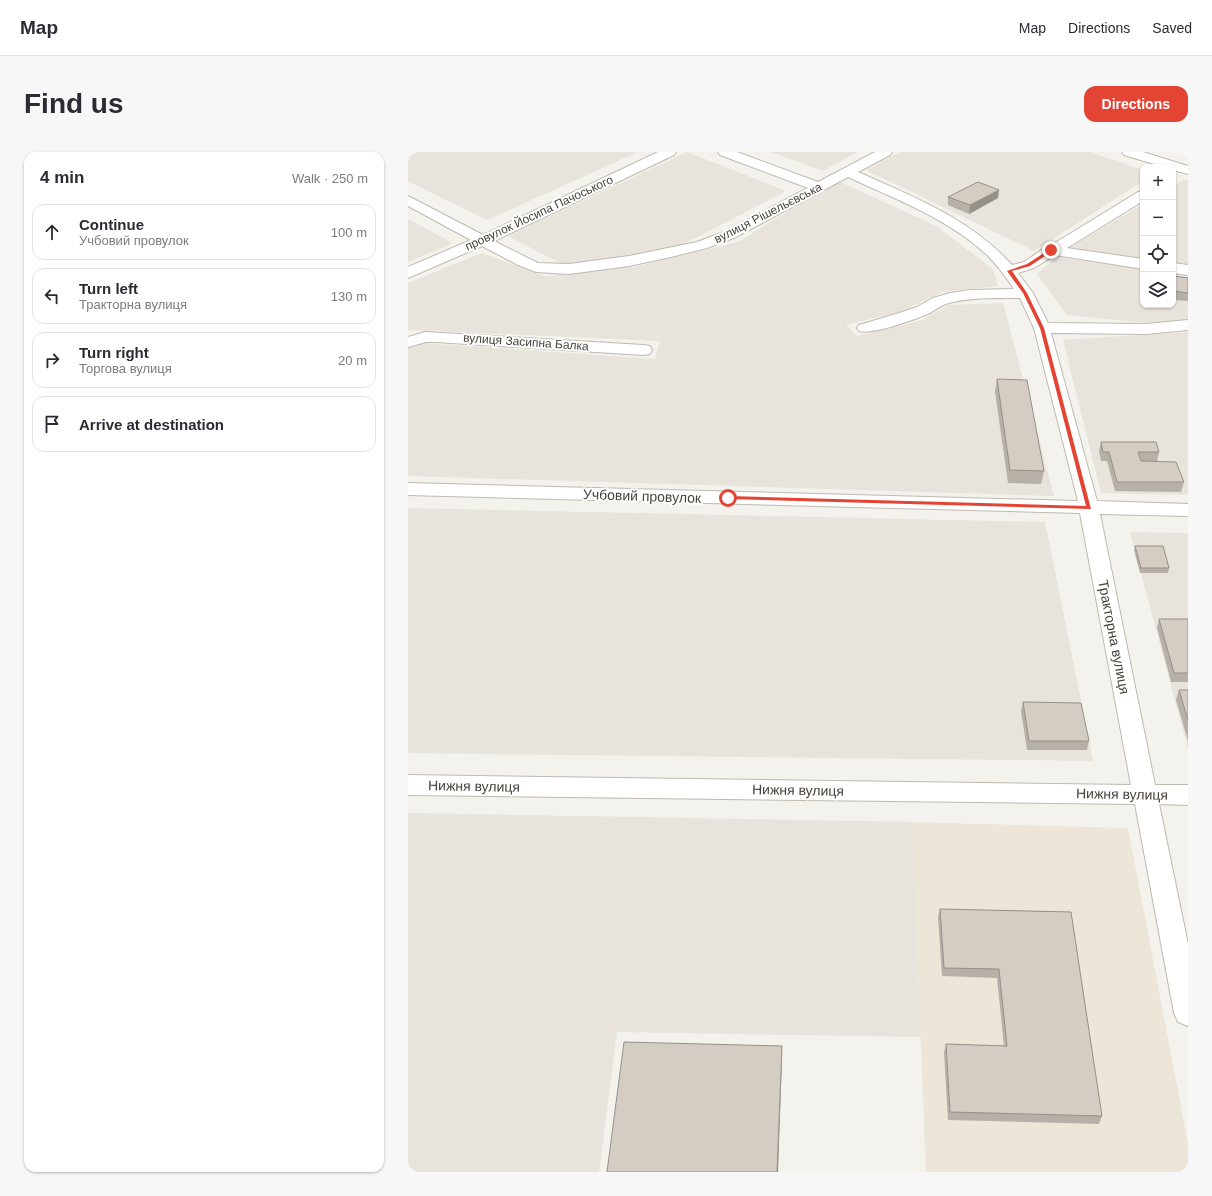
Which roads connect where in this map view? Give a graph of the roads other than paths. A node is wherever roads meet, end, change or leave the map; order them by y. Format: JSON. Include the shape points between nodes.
{"nodes":[{"id":1,"x":669,"y":152,"type":"edge"},
{"id":2,"x":725,"y":152,"type":"edge"},
{"id":3,"x":885,"y":152,"type":"edge"},
{"id":4,"x":1129,"y":152,"type":"edge"},
{"id":5,"x":1187,"y":169,"type":"edge"},
{"id":6,"x":848,"y":172,"type":"junction"},
{"id":7,"x":1176,"y":175,"type":"edge"},
{"id":8,"x":819,"y":187,"type":"junction"},
{"id":9,"x":1140,"y":197,"type":"edge"},
{"id":10,"x":408,"y":200,"type":"edge"},
{"id":11,"x":484,"y":240,"type":"junction"},
{"id":12,"x":1051,"y":250,"type":"junction"},
{"id":13,"x":1140,"y":264,"type":"edge"},
{"id":14,"x":1176,"y":268,"type":"edge"},
{"id":15,"x":1188,"y":270,"type":"edge"},
{"id":16,"x":1009,"y":271,"type":"junction"},
{"id":17,"x":408,"y":273,"type":"edge"},
{"id":18,"x":1025,"y":293,"type":"junction"},
{"id":19,"x":1188,"y":325,"type":"edge"},
{"id":20,"x":865,"y":328,"type":"dead end"},
{"id":21,"x":1042,"y":328,"type":"junction"},
{"id":22,"x":408,"y":342,"type":"edge"},
{"id":23,"x":644,"y":350,"type":"dead end"},
{"id":24,"x":408,"y":489,"type":"edge"},
{"id":25,"x":1089,"y":508,"type":"junction"},
{"id":26,"x":1188,"y":510,"type":"edge"},
{"id":27,"x":408,"y":785,"type":"edge"},
{"id":28,"x":1145,"y":795,"type":"junction"},
{"id":29,"x":1188,"y":795,"type":"edge"},
{"id":30,"x":1188,"y":1013,"type":"edge"}],
"edges":[{"from":1,"to":11,"type":"street","name":"провулок Йосипа Пачоського"},
{"from":2,"to":8,"type":"street"},
{"from":3,"to":6,"type":"street","name":"вулиця Рішельєвська"},
{"from":4,"to":5,"type":"street"},
{"from":5,"to":7,"type":"street"},
{"from":6,"to":8,"type":"street","name":"вулиця Рішельєвська"},
{"from":6,"to":16,"type":"street","name":"Тракторна вулиця","via":[[921,205],[967,232],[992,252]]},
{"from":8,"to":11,"type":"street","name":"вулиця Рішельєвська","via":[[730,234],[702,245],[629,261],[569,269],[536,267],[512,257]]},
{"from":9,"to":12,"type":"street"},
{"from":10,"to":11,"type":"street","name":"вулиця Рішельєвська"},
{"from":11,"to":17,"type":"street","name":"провулок Йосипа Пачоського"},
{"from":12,"to":13,"type":"street"},
{"from":12,"to":16,"type":"street","via":[[1029,265]]},
{"from":14,"to":15,"type":"street"},
{"from":16,"to":18,"type":"street","name":"Тракторна вулиця"},
{"from":18,"to":20,"type":"street","via":[[982,294],[938,301],[905,317]]},
{"from":18,"to":21,"type":"street","name":"Тракторна вулиця"},
{"from":19,"to":21,"type":"street","via":[[1146,329]]},
{"from":21,"to":25,"type":"street","name":"Тракторна вулиця"},
{"from":22,"to":23,"type":"street","name":"вулиця Засипна Балка","via":[[436,336]]},
{"from":24,"to":25,"type":"street","name":"Учбовий провулок"},
{"from":25,"to":26,"type":"street","name":"Учбовий провулок"},
{"from":25,"to":28,"type":"street","name":"Тракторна вулиця"},
{"from":27,"to":28,"type":"street","name":"Нижня вулиця"},
{"from":28,"to":29,"type":"street","name":"Нижня вулиця"},
{"from":28,"to":30,"type":"street","name":"Тракторна вулиця"}]}
